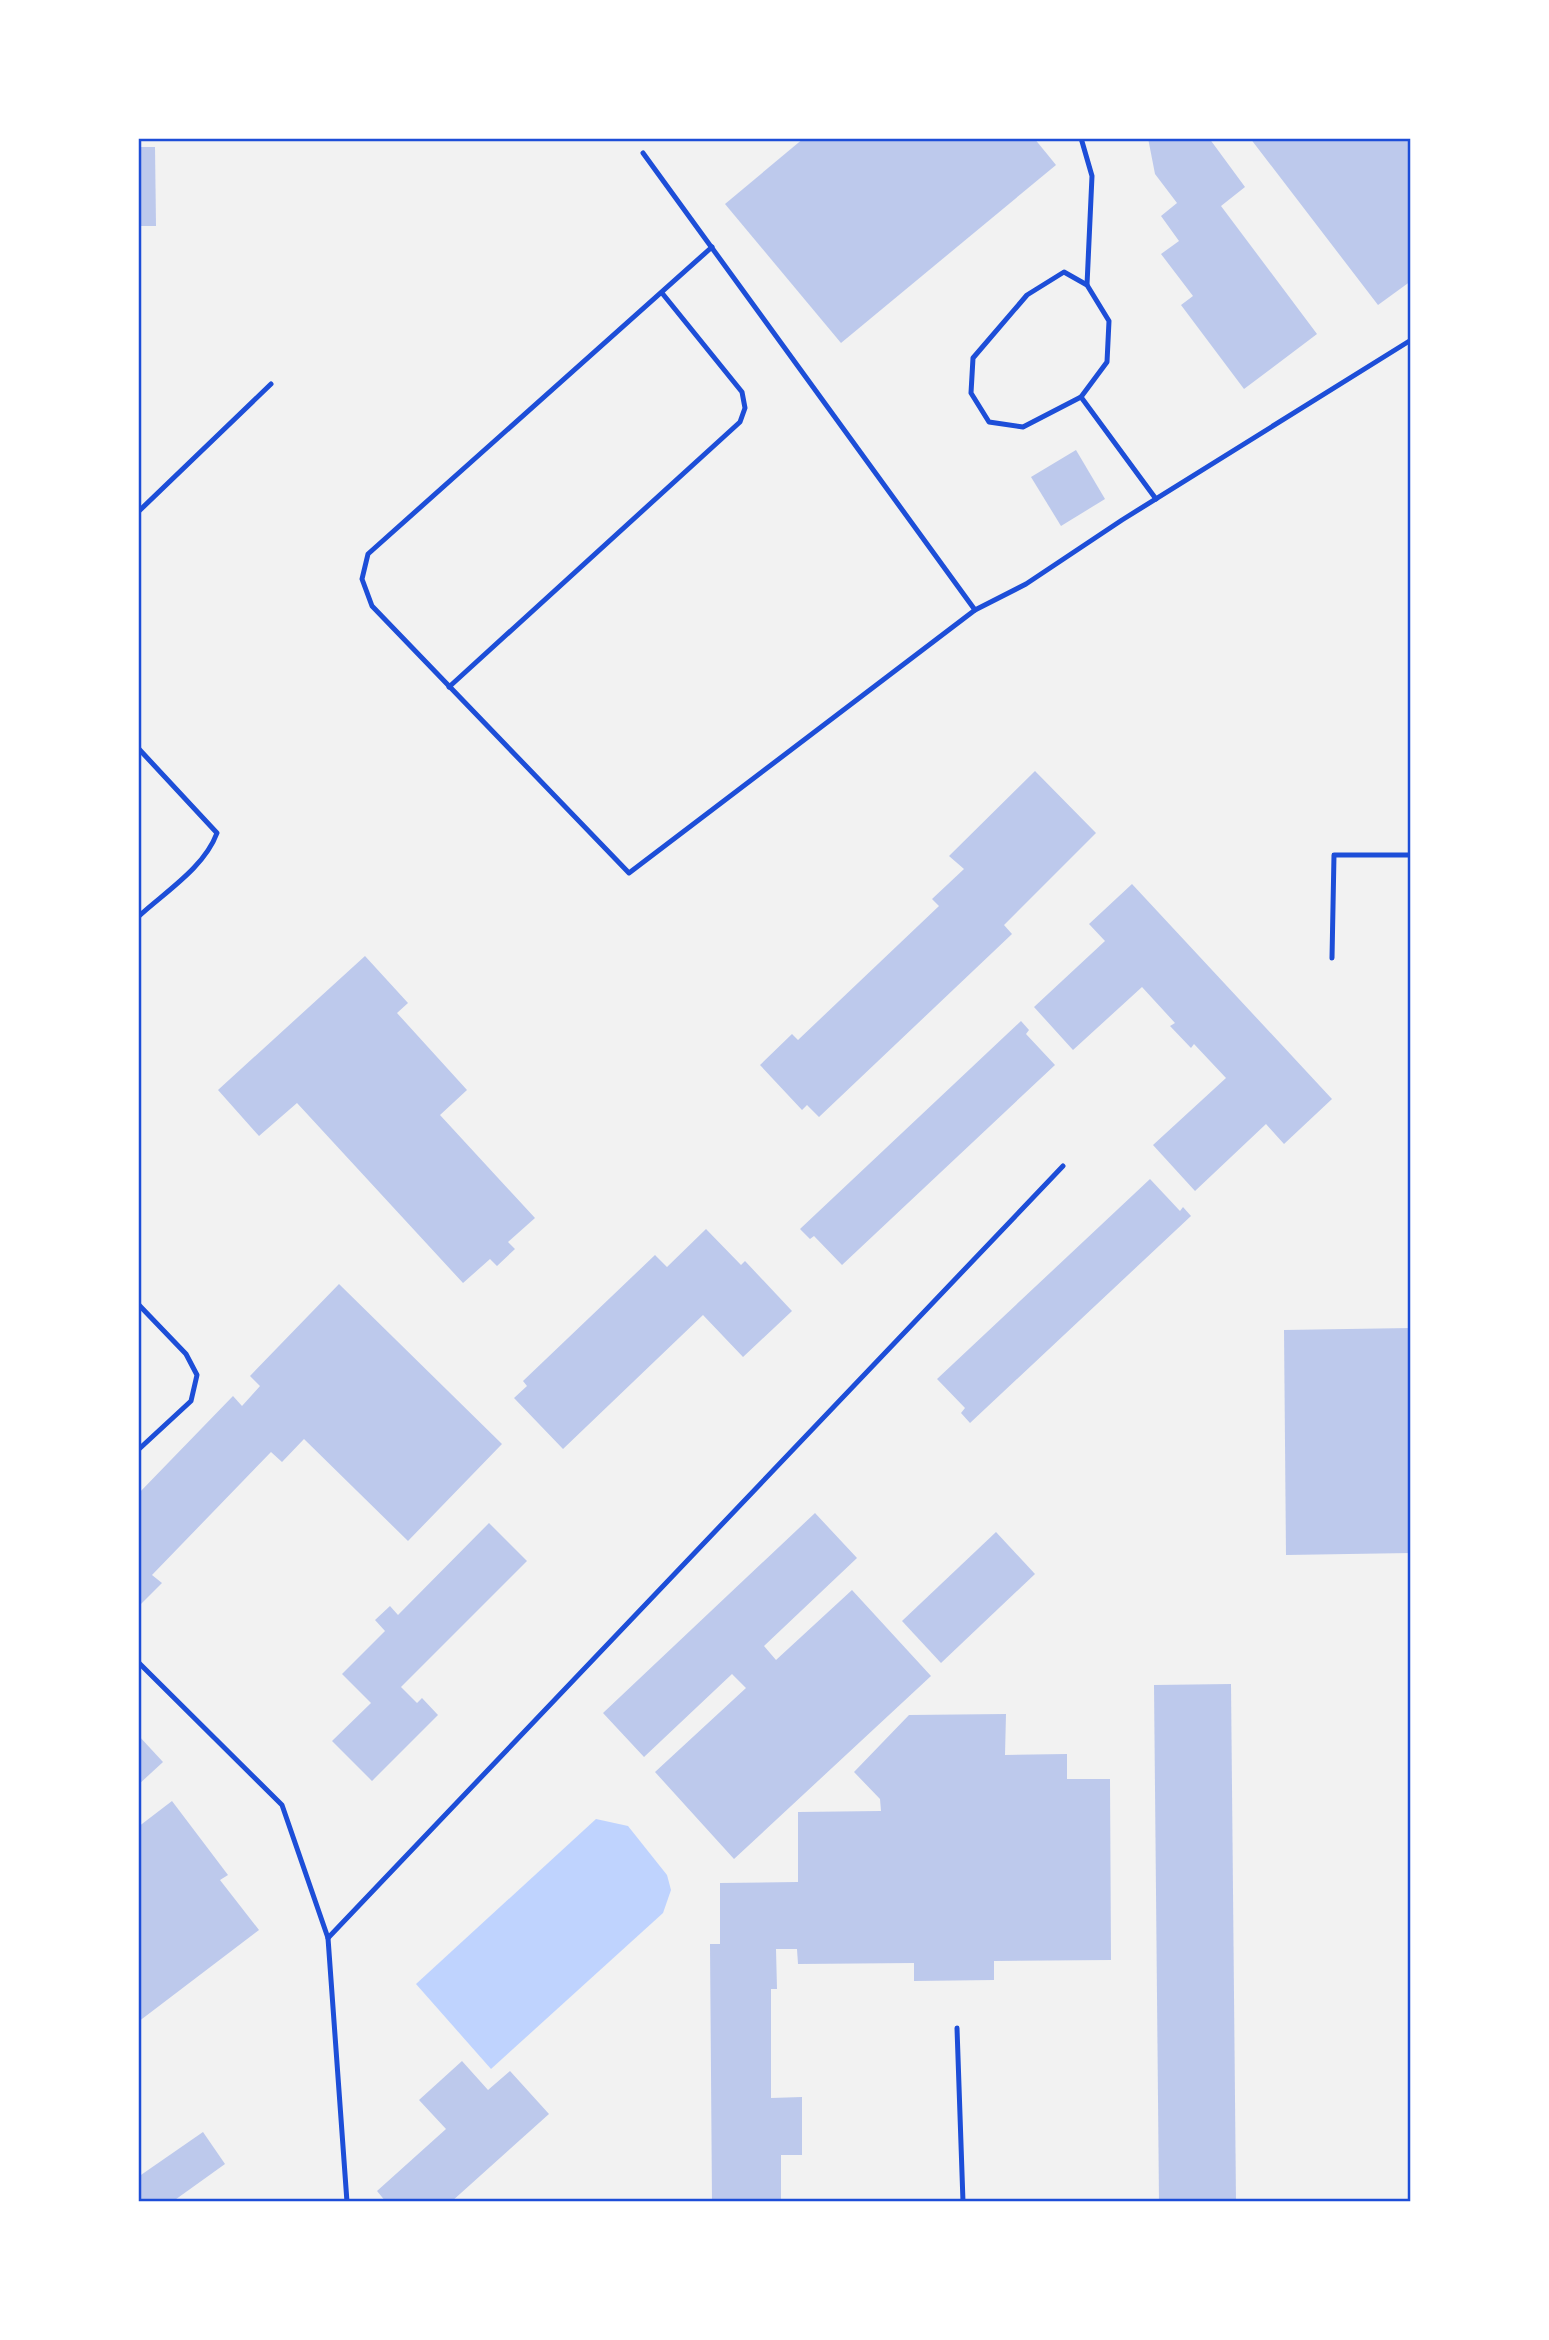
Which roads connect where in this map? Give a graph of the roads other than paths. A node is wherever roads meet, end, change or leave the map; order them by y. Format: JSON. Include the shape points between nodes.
{"nodes":[{"id":1,"x":1081,"y":138,"type":"edge"},
{"id":2,"x":643,"y":153,"type":"dead end"},
{"id":3,"x":712,"y":247,"type":"junction"},
{"id":4,"x":1087,"y":285,"type":"junction"},
{"id":5,"x":662,"y":293,"type":"junction"},
{"id":6,"x":1411,"y":340,"type":"edge"},
{"id":7,"x":271,"y":384,"type":"dead end"},
{"id":8,"x":1081,"y":397,"type":"junction"},
{"id":9,"x":1156,"y":499,"type":"junction"},
{"id":10,"x":138,"y":512,"type":"edge"},
{"id":11,"x":975,"y":610,"type":"junction"},
{"id":12,"x":449,"y":687,"type":"junction"},
{"id":13,"x":138,"y":748,"type":"edge"},
{"id":14,"x":1411,"y":855,"type":"edge"},
{"id":15,"x":138,"y":917,"type":"edge"},
{"id":16,"x":1332,"y":958,"type":"dead end"},
{"id":17,"x":1063,"y":1166,"type":"dead end"},
{"id":18,"x":138,"y":1304,"type":"edge"},
{"id":19,"x":138,"y":1450,"type":"edge"},
{"id":20,"x":138,"y":1662,"type":"edge"},
{"id":21,"x":328,"y":1938,"type":"junction"},
{"id":22,"x":957,"y":2028,"type":"dead end"},
{"id":23,"x":347,"y":2202,"type":"edge"},
{"id":24,"x":963,"y":2202,"type":"edge"}],
"edges":[{"from":1,"to":4,"type":"lane","via":[[1092,176]]},
{"from":2,"to":3,"type":"lane"},
{"from":3,"to":5,"type":"lane"},
{"from":3,"to":11,"type":"lane"},
{"from":4,"to":8,"type":"lane","via":[[1109,321],[1107,362]]},
{"from":4,"to":8,"type":"lane","via":[[1063,272],[1027,295],[973,358],[971,393],[989,422],[1023,427]]},
{"from":5,"to":12,"type":"lane","via":[[742,393],[745,408],[740,422]]},
{"from":5,"to":12,"type":"lane","via":[[368,554],[362,579],[372,606]]},
{"from":6,"to":9,"type":"lane"},
{"from":7,"to":10,"type":"lane"},
{"from":8,"to":9,"type":"lane"},
{"from":9,"to":11,"type":"lane","via":[[1026,583]]},
{"from":11,"to":12,"type":"lane","via":[[629,873]]},
{"from":13,"to":15,"type":"lane","via":[[217,832],[195,866]]},
{"from":14,"to":16,"type":"lane","via":[[1334,855]]},
{"from":17,"to":21,"type":"lane"},
{"from":18,"to":19,"type":"lane","via":[[186,1354],[197,1375],[191,1401]]},
{"from":20,"to":21,"type":"lane","via":[[282,1805]]},
{"from":21,"to":23,"type":"lane"},
{"from":22,"to":24,"type":"lane"}]}
